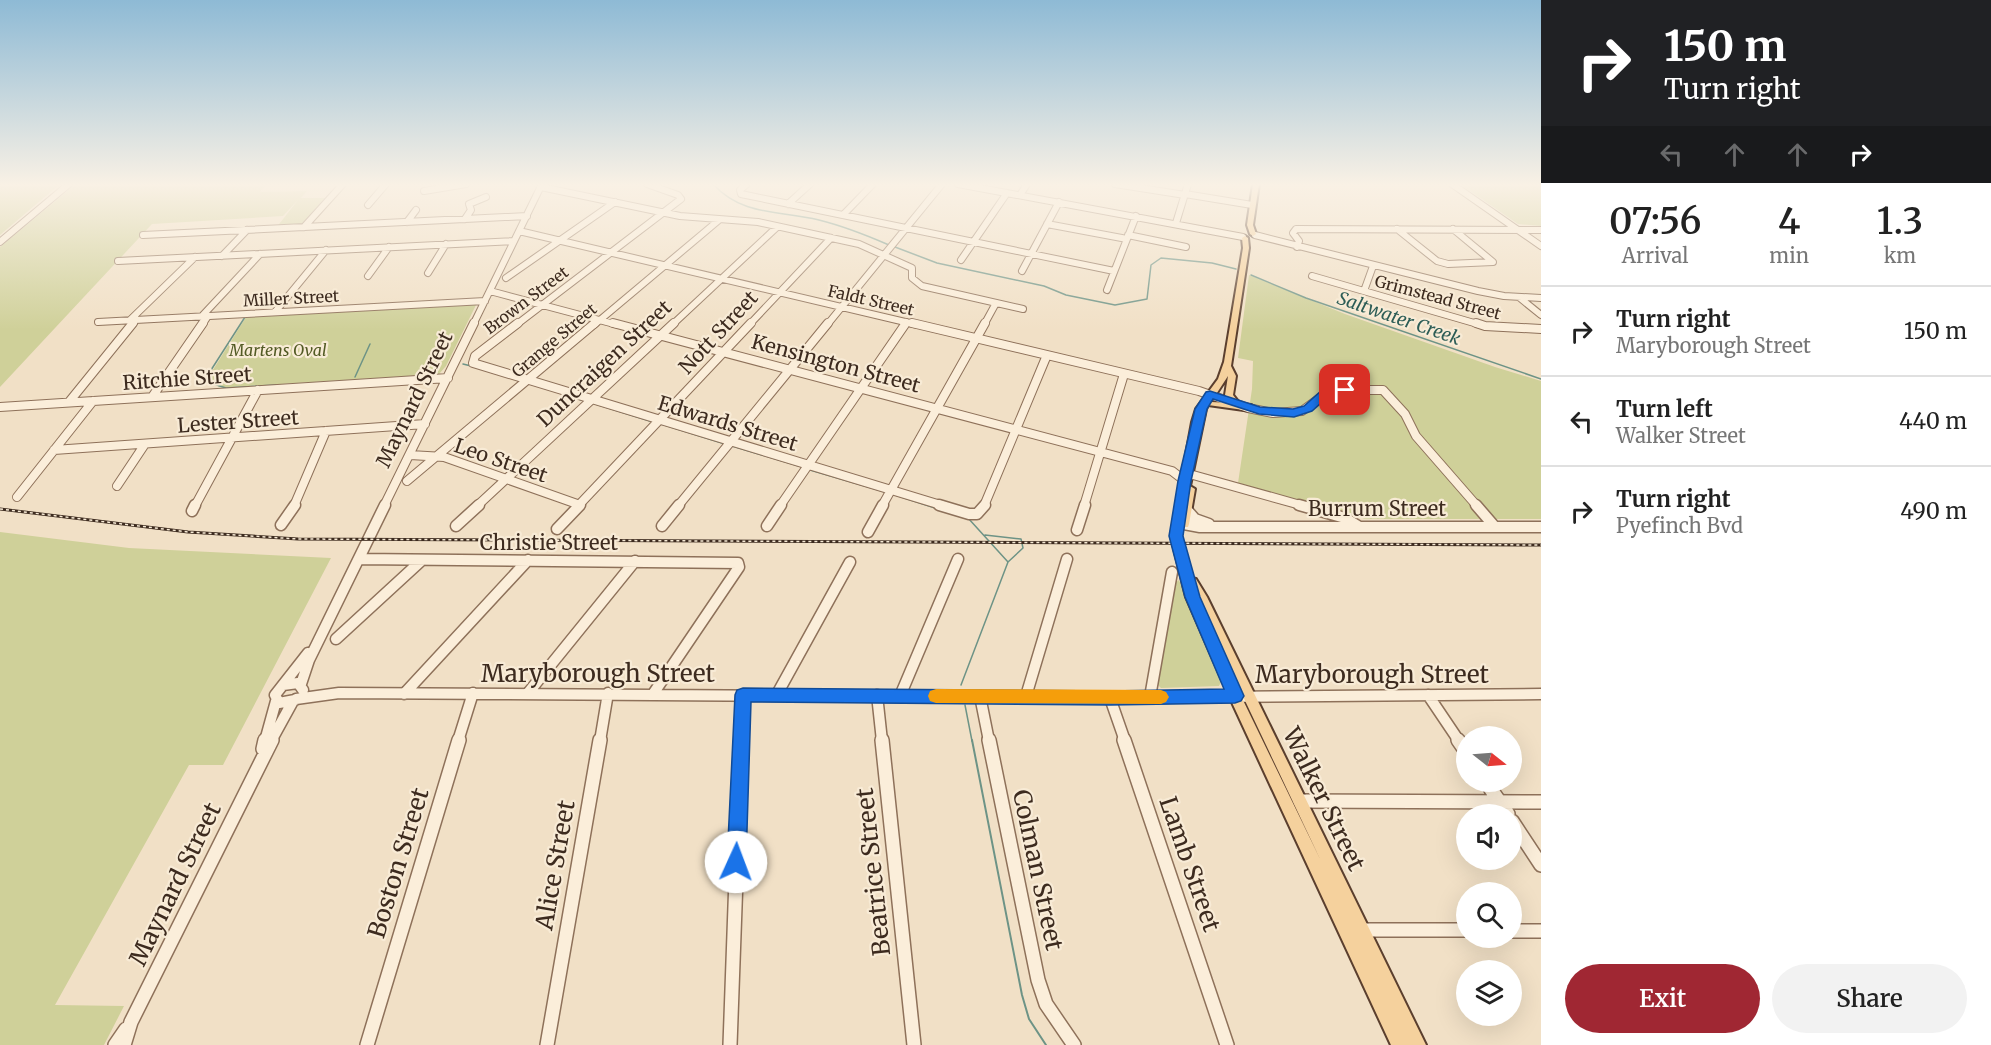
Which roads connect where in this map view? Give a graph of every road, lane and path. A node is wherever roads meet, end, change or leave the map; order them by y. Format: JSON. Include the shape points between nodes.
{"nodes":[{"id":1,"x":190,"y":233,"type":"edge"},
{"id":2,"x":245,"y":233,"type":"edge"},
{"id":3,"x":518,"y":233,"type":"edge"},
{"id":4,"x":527,"y":233,"type":"edge"},
{"id":5,"x":570,"y":233,"type":"edge"},
{"id":6,"x":638,"y":233,"type":"edge"},
{"id":7,"x":704,"y":233,"type":"edge"},
{"id":8,"x":771,"y":233,"type":"edge"},
{"id":9,"x":805,"y":233,"type":"edge"},
{"id":10,"x":903,"y":233,"type":"edge"},
{"id":11,"x":930,"y":233,"type":"edge"},
{"id":12,"x":980,"y":233,"type":"edge"},
{"id":13,"x":1042,"y":233,"type":"edge"},
{"id":14,"x":1102,"y":233,"type":"edge"},
{"id":15,"x":1130,"y":233,"type":"edge"},
{"id":16,"x":1229,"y":233,"type":"edge"},
{"id":17,"x":1246,"y":233,"type":"edge"},
{"id":18,"x":1253,"y":233,"type":"edge"},
{"id":19,"x":1293,"y":233,"type":"edge"},
{"id":20,"x":1401,"y":233,"type":"edge"},
{"id":21,"x":1456,"y":233,"type":"edge"},
{"id":22,"x":1521,"y":233,"type":"edge"},
{"id":23,"x":143,"y":235,"type":"dead end"},
{"id":24,"x":1244,"y":236,"type":"junction"},
{"id":25,"x":1128,"y":237,"type":"junction"},
{"id":26,"x":1254,"y":237,"type":"junction"},
{"id":27,"x":831,"y":238,"type":"junction"},
{"id":28,"x":560,"y":240,"type":"junction"},
{"id":29,"x":514,"y":241,"type":"junction"},
{"id":30,"x":974,"y":242,"type":"junction"},
{"id":31,"x":446,"y":244,"type":"junction"},
{"id":32,"x":1541,"y":246,"type":"edge"},
{"id":33,"x":389,"y":247,"type":"junction"},
{"id":34,"x":1186,"y":247,"type":"dead end"},
{"id":35,"x":1297,"y":247,"type":"junction"},
{"id":36,"x":1246,"y":248,"type":"junction"},
{"id":37,"x":326,"y":250,"type":"junction"},
{"id":38,"x":612,"y":252,"type":"junction"},
{"id":39,"x":260,"y":254,"type":"junction"},
{"id":40,"x":1031,"y":254,"type":"junction"},
{"id":41,"x":885,"y":255,"type":"junction"},
{"id":42,"x":222,"y":256,"type":"junction"},
{"id":43,"x":195,"y":257,"type":"junction"},
{"id":44,"x":961,"y":260,"type":"dead end"},
{"id":45,"x":118,"y":261,"type":"dead end"},
{"id":46,"x":665,"y":265,"type":"junction"},
{"id":47,"x":1373,"y":266,"type":"junction"},
{"id":48,"x":1022,"y":271,"type":"dead end"},
{"id":49,"x":1114,"y":271,"type":"junction"},
{"id":50,"x":428,"y":273,"type":"dead end"},
{"id":51,"x":368,"y":276,"type":"dead end"},
{"id":52,"x":1312,"y":276,"type":"dead end"},
{"id":53,"x":506,"y":278,"type":"dead end"},
{"id":54,"x":721,"y":279,"type":"junction"},
{"id":55,"x":1107,"y":290,"type":"dead end"},
{"id":56,"x":490,"y":291,"type":"junction"},
{"id":57,"x":1364,"y":291,"type":"junction"},
{"id":58,"x":779,"y":293,"type":"junction"},
{"id":59,"x":1520,"y":298,"type":"junction"},
{"id":60,"x":1541,"y":298,"type":"edge"},
{"id":61,"x":485,"y":301,"type":"junction"},
{"id":62,"x":996,"y":303,"type":"junction"},
{"id":63,"x":544,"y":304,"type":"junction"},
{"id":64,"x":843,"y":307,"type":"junction"},
{"id":65,"x":1023,"y":309,"type":"dead end"},
{"id":66,"x":275,"y":312,"type":"junction"},
{"id":67,"x":1541,"y":315,"type":"edge"},
{"id":68,"x":205,"y":316,"type":"junction"},
{"id":69,"x":601,"y":319,"type":"junction"},
{"id":70,"x":132,"y":320,"type":"junction"},
{"id":71,"x":98,"y":322,"type":"dead end"},
{"id":72,"x":906,"y":323,"type":"junction"},
{"id":73,"x":1541,"y":328,"type":"edge"},
{"id":74,"x":661,"y":336,"type":"junction"},
{"id":75,"x":975,"y":339,"type":"junction"},
{"id":76,"x":723,"y":352,"type":"junction"},
{"id":77,"x":1047,"y":356,"type":"junction"},
{"id":78,"x":472,"y":360,"type":"joint"},
{"id":79,"x":1228,"y":365,"type":"junction"},
{"id":80,"x":791,"y":370,"type":"junction"},
{"id":81,"x":1124,"y":374,"type":"junction"},
{"id":82,"x":448,"y":378,"type":"junction"},
{"id":83,"x":528,"y":380,"type":"junction"},
{"id":84,"x":861,"y":389,"type":"junction"},
{"id":85,"x":258,"y":390,"type":"junction"},
{"id":86,"x":152,"y":397,"type":"junction"},
{"id":87,"x":1213,"y":398,"type":"junction"},
{"id":88,"x":592,"y":399,"type":"junction"},
{"id":89,"x":93,"y":400,"type":"junction"},
{"id":90,"x":69,"y":402,"type":"junction"},
{"id":91,"x":1236,"y":403,"type":"junction"},
{"id":92,"x":0,"y":407,"type":"edge"},
{"id":93,"x":937,"y":408,"type":"junction"},
{"id":94,"x":1251,"y":408,"type":"junction"},
{"id":95,"x":660,"y":420,"type":"junction"},
{"id":96,"x":425,"y":424,"type":"junction"},
{"id":97,"x":1016,"y":429,"type":"junction"},
{"id":98,"x":326,"y":431,"type":"junction"},
{"id":99,"x":232,"y":438,"type":"junction"},
{"id":100,"x":732,"y":442,"type":"junction"},
{"id":101,"x":145,"y":444,"type":"junction"},
{"id":102,"x":54,"y":450,"type":"junction"},
{"id":103,"x":1100,"y":452,"type":"junction"},
{"id":104,"x":410,"y":455,"type":"junction"},
{"id":105,"x":437,"y":456,"type":"junction"},
{"id":106,"x":809,"y":465,"type":"junction"},
{"id":107,"x":1188,"y":478,"type":"junction"},
{"id":108,"x":506,"y":480,"type":"junction"},
{"id":109,"x":407,"y":482,"type":"dead end"},
{"id":110,"x":117,"y":486,"type":"dead end"},
{"id":111,"x":889,"y":493,"type":"junction"},
{"id":112,"x":17,"y":497,"type":"dead end"},
{"id":113,"x":580,"y":505,"type":"junction"},
{"id":114,"x":1187,"y":510,"type":"junction"},
{"id":115,"x":192,"y":511,"type":"dead end"},
{"id":116,"x":1181,"y":521,"type":"junction"},
{"id":117,"x":281,"y":525,"type":"dead end"},
{"id":118,"x":1213,"y":525,"type":"junction"},
{"id":119,"x":456,"y":526,"type":"dead end"},
{"id":120,"x":662,"y":526,"type":"dead end"},
{"id":121,"x":767,"y":526,"type":"dead end"},
{"id":122,"x":1358,"y":526,"type":"junction"},
{"id":123,"x":1495,"y":527,"type":"junction"},
{"id":124,"x":1541,"y":527,"type":"edge"},
{"id":125,"x":557,"y":529,"type":"dead end"},
{"id":126,"x":1077,"y":530,"type":"dead end"},
{"id":127,"x":868,"y":532,"type":"dead end"},
{"id":128,"x":958,"y":559,"type":"dead end"},
{"id":129,"x":1067,"y":559,"type":"dead end"},
{"id":130,"x":359,"y":560,"type":"junction"},
{"id":131,"x":422,"y":560,"type":"junction"},
{"id":132,"x":528,"y":560,"type":"junction"},
{"id":133,"x":635,"y":561,"type":"junction"},
{"id":134,"x":850,"y":562,"type":"dead end"},
{"id":135,"x":1172,"y":572,"type":"dead end"},
{"id":136,"x":322,"y":633,"type":"junction"},
{"id":137,"x":336,"y":639,"type":"dead end"},
{"id":138,"x":283,"y":686,"type":"junction"},
{"id":139,"x":302,"y":686,"type":"junction"},
{"id":140,"x":339,"y":693,"type":"junction"},
{"id":141,"x":473,"y":693,"type":"junction"},
{"id":142,"x":528,"y":693,"type":"junction"},
{"id":143,"x":608,"y":693,"type":"junction"},
{"id":144,"x":404,"y":694,"type":"junction"},
{"id":145,"x":653,"y":694,"type":"junction"},
{"id":146,"x":1541,"y":694,"type":"edge"},
{"id":147,"x":743,"y":695,"type":"junction"},
{"id":148,"x":877,"y":695,"type":"junction"},
{"id":149,"x":1428,"y":695,"type":"junction"},
{"id":150,"x":776,"y":696,"type":"junction"},
{"id":151,"x":900,"y":696,"type":"junction"},
{"id":152,"x":980,"y":696,"type":"junction"},
{"id":153,"x":1026,"y":696,"type":"junction"},
{"id":154,"x":1242,"y":696,"type":"junction"},
{"id":155,"x":1150,"y":697,"type":"junction"},
{"id":156,"x":1110,"y":698,"type":"junction"},
{"id":157,"x":295,"y":700,"type":"junction"},
{"id":158,"x":276,"y":701,"type":"junction"},
{"id":159,"x":1456,"y":737,"type":"edge"},
{"id":160,"x":258,"y":765,"type":"junction"},
{"id":161,"x":1493,"y":792,"type":"edge"},
{"id":162,"x":1300,"y":801,"type":"junction"},
{"id":163,"x":1500,"y":802,"type":"junction"},
{"id":164,"x":1541,"y":802,"type":"edge"},
{"id":165,"x":1522,"y":836,"type":"edge"},
{"id":166,"x":1541,"y":865,"type":"edge"},
{"id":167,"x":1362,"y":930,"type":"junction"},
{"id":168,"x":1456,"y":930,"type":"edge"},
{"id":169,"x":1522,"y":931,"type":"edge"},
{"id":170,"x":1541,"y":931,"type":"edge"},
{"id":171,"x":131,"y":1022,"type":"junction"},
{"id":172,"x":115,"y":1045,"type":"edge"},
{"id":173,"x":124,"y":1045,"type":"edge"},
{"id":174,"x":367,"y":1045,"type":"edge"},
{"id":175,"x":547,"y":1045,"type":"edge"},
{"id":176,"x":730,"y":1045,"type":"edge"},
{"id":177,"x":914,"y":1045,"type":"edge"},
{"id":178,"x":1074,"y":1045,"type":"edge"},
{"id":179,"x":1227,"y":1045,"type":"edge"},
{"id":180,"x":1400,"y":1045,"type":"edge"},
{"id":181,"x":1417,"y":1045,"type":"edge"}],
"edges":[{"from":1,"to":23,"type":"street"},
{"from":2,"to":42,"type":"street"},
{"from":3,"to":29,"type":"street","name":"Maynard Street"},
{"from":4,"to":28,"type":"street","name":"Faldt Street"},
{"from":5,"to":28,"type":"street"},
{"from":6,"to":38,"type":"street","name":"Brown Street"},
{"from":7,"to":46,"type":"street","name":"Grange Street"},
{"from":8,"to":54,"type":"street","name":"Duncraigen Street"},
{"from":9,"to":27,"type":"street"},
{"from":10,"to":41,"type":"street"},
{"from":11,"to":30,"type":"street"},
{"from":12,"to":30,"type":"street"},
{"from":13,"to":40,"type":"street"},
{"from":14,"to":25,"type":"street"},
{"from":15,"to":25,"type":"street"},
{"from":16,"to":24,"type":"street"},
{"from":17,"to":24,"type":"main road"},
{"from":18,"to":26,"type":"main road"},
{"from":19,"to":35,"type":"street","via":[[1299,241]]},
{"from":20,"to":21,"type":"street","via":[[1437,261],[1493,262]]},
{"from":22,"to":32,"type":"street"},
{"from":24,"to":26,"type":"main road"},
{"from":24,"to":36,"type":"main road","name":"Walker Street"},
{"from":25,"to":34,"type":"street"},
{"from":25,"to":49,"type":"street"},
{"from":26,"to":35,"type":"street"},
{"from":26,"to":36,"type":"main road"},
{"from":27,"to":41,"type":"street"},
{"from":27,"to":58,"type":"street","name":"Nott Street"},
{"from":28,"to":38,"type":"street","name":"Faldt Street"},
{"from":28,"to":53,"type":"street"},
{"from":29,"to":31,"type":"street"},
{"from":29,"to":56,"type":"street","name":"Maynard Street"},
{"from":30,"to":40,"type":"street"},
{"from":30,"to":44,"type":"street"},
{"from":31,"to":33,"type":"street"},
{"from":31,"to":50,"type":"street"},
{"from":33,"to":37,"type":"street"},
{"from":33,"to":51,"type":"street"},
{"from":35,"to":47,"type":"street"},
{"from":36,"to":79,"type":"main road","name":"Walker Street"},
{"from":37,"to":39,"type":"street"},
{"from":37,"to":66,"type":"street"},
{"from":38,"to":46,"type":"street","name":"Faldt Street"},
{"from":38,"to":63,"type":"street","name":"Brown Street"},
{"from":39,"to":42,"type":"street"},
{"from":39,"to":68,"type":"street"},
{"from":40,"to":48,"type":"street"},
{"from":40,"to":49,"type":"street"},
{"from":41,"to":62,"type":"street","via":[[912,268],[912,278],[921,286]]},
{"from":41,"to":64,"type":"street"},
{"from":42,"to":43,"type":"street"},
{"from":43,"to":45,"type":"street"},
{"from":43,"to":70,"type":"street"},
{"from":46,"to":54,"type":"street","name":"Faldt Street"},
{"from":46,"to":69,"type":"street","name":"Grange Street"},
{"from":47,"to":57,"type":"street","name":"Grimstead Street"},
{"from":47,"to":59,"type":"street"},
{"from":49,"to":55,"type":"street"},
{"from":52,"to":57,"type":"street","name":"Grimstead Street"},
{"from":54,"to":58,"type":"street","name":"Faldt Street"},
{"from":54,"to":74,"type":"street","name":"Duncraigen Street"},
{"from":56,"to":61,"type":"street","name":"Maynard Street"},
{"from":56,"to":63,"type":"street","name":"Kensington Street"},
{"from":57,"to":73,"type":"street","name":"Grimstead Street","via":[[1491,327]]},
{"from":58,"to":64,"type":"street","name":"Faldt Street"},
{"from":58,"to":76,"type":"street","name":"Nott Street"},
{"from":59,"to":60,"type":"street"},
{"from":59,"to":67,"type":"street"},
{"from":61,"to":66,"type":"street","name":"Miller Street"},
{"from":61,"to":82,"type":"street","name":"Maynard Street"},
{"from":62,"to":65,"type":"street"},
{"from":62,"to":75,"type":"street"},
{"from":63,"to":69,"type":"street","name":"Kensington Street"},
{"from":63,"to":78,"type":"street","name":"Brown Street"},
{"from":64,"to":72,"type":"street","name":"Faldt Street"},
{"from":64,"to":80,"type":"street"},
{"from":66,"to":68,"type":"street","name":"Miller Street"},
{"from":68,"to":70,"type":"street","name":"Miller Street"},
{"from":68,"to":86,"type":"street"},
{"from":69,"to":74,"type":"street","name":"Kensington Street"},
{"from":69,"to":83,"type":"street","name":"Grange Street"},
{"from":70,"to":71,"type":"street","name":"Miller Street"},
{"from":70,"to":90,"type":"street"},
{"from":72,"to":75,"type":"street","name":"Faldt Street"},
{"from":72,"to":84,"type":"street"},
{"from":74,"to":76,"type":"street","name":"Kensington Street"},
{"from":74,"to":88,"type":"street","name":"Duncraigen Street"},
{"from":75,"to":77,"type":"street","name":"Faldt Street"},
{"from":75,"to":93,"type":"street"},
{"from":76,"to":80,"type":"street","name":"Kensington Street"},
{"from":76,"to":95,"type":"street","name":"Nott Street"},
{"from":77,"to":81,"type":"street","name":"Faldt Street"},
{"from":77,"to":97,"type":"street"},
{"from":78,"to":83,"type":"street","name":"Edwards Street"},
{"from":79,"to":87,"type":"main road","name":"Walker Street","via":[[1226,385]]},
{"from":79,"to":91,"type":"main road","via":[[1232,376],[1229,395]]},
{"from":80,"to":84,"type":"street","name":"Kensington Street"},
{"from":80,"to":100,"type":"street"},
{"from":81,"to":87,"type":"street","name":"Faldt Street"},
{"from":81,"to":103,"type":"street"},
{"from":82,"to":85,"type":"street","name":"Ritchie Street"},
{"from":82,"to":96,"type":"street","name":"Maynard Street"},
{"from":83,"to":88,"type":"street","name":"Edwards Street"},
{"from":83,"to":105,"type":"street","name":"Grange Street"},
{"from":84,"to":93,"type":"street","name":"Kensington Street"},
{"from":84,"to":106,"type":"street"},
{"from":85,"to":86,"type":"street","name":"Ritchie Street"},
{"from":85,"to":99,"type":"street"},
{"from":86,"to":89,"type":"street","name":"Ritchie Street"},
{"from":87,"to":91,"type":"street","name":"Faldt Street"},
{"from":87,"to":94,"type":"main road"},
{"from":87,"to":107,"type":"main road","name":"Walker Street"},
{"from":88,"to":95,"type":"street","name":"Edwards Street"},
{"from":88,"to":108,"type":"street","name":"Duncraigen Street"},
{"from":89,"to":90,"type":"street","name":"Ritchie Street"},
{"from":89,"to":102,"type":"street"},
{"from":90,"to":92,"type":"street","name":"Ritchie Street"},
{"from":91,"to":94,"type":"street","name":"Faldt Street"},
{"from":93,"to":97,"type":"street","name":"Kensington Street"},
{"from":93,"to":111,"type":"street"},
{"from":94,"to":123,"type":"street","name":"Faldt Street","via":[[1294,413],[1308,409],[1334,391],[1383,390],[1405,414],[1416,436]]},
{"from":95,"to":100,"type":"street","name":"Edwards Street"},
{"from":95,"to":113,"type":"street","name":"Nott Street"},
{"from":96,"to":98,"type":"street","name":"Lester Street"},
{"from":96,"to":104,"type":"street","name":"Maynard Street"},
{"from":97,"to":103,"type":"street","name":"Kensington Street"},
{"from":97,"to":111,"type":"street","name":"Edwards Street","via":[[983,509],[977,514]]},
{"from":98,"to":99,"type":"street","name":"Lester Street"},
{"from":98,"to":117,"type":"street","via":[[298,500]]},
{"from":99,"to":101,"type":"street","name":"Lester Street"},
{"from":99,"to":115,"type":"street"},
{"from":100,"to":106,"type":"street","name":"Edwards Street"},
{"from":100,"to":120,"type":"street"},
{"from":101,"to":102,"type":"street","name":"Lester Street"},
{"from":101,"to":110,"type":"street"},
{"from":102,"to":112,"type":"street"},
{"from":103,"to":107,"type":"street","name":"Kensington Street"},
{"from":103,"to":126,"type":"street"},
{"from":104,"to":105,"type":"street","name":"Leo Street"},
{"from":104,"to":130,"type":"street","name":"Maynard Street"},
{"from":105,"to":108,"type":"street","name":"Leo Street"},
{"from":105,"to":109,"type":"street","name":"Grange Street"},
{"from":106,"to":111,"type":"street","name":"Edwards Street"},
{"from":106,"to":121,"type":"street"},
{"from":107,"to":114,"type":"main road","name":"Walker Street"},
{"from":107,"to":116,"type":"main road","name":"Walker Street"},
{"from":107,"to":122,"type":"street","via":[[1345,518]]},
{"from":108,"to":113,"type":"street","name":"Leo Street"},
{"from":108,"to":119,"type":"street","name":"Duncraigen Street"},
{"from":111,"to":127,"type":"street"},
{"from":113,"to":125,"type":"street","name":"Nott Street"},
{"from":114,"to":116,"type":"main road","name":"Walker Street"},
{"from":114,"to":118,"type":"street","via":[[1195,519]]},
{"from":116,"to":118,"type":"street","name":"Burrum Street","via":[[1197,527]]},
{"from":116,"to":154,"type":"main road","name":"Walker Street","via":[[1179,542],[1192,597]]},
{"from":118,"to":122,"type":"street","name":"Burrum Street"},
{"from":122,"to":123,"type":"street","name":"Burrum Street"},
{"from":123,"to":124,"type":"street","name":"Burrum Street"},
{"from":128,"to":151,"type":"street"},
{"from":129,"to":153,"type":"street"},
{"from":130,"to":131,"type":"street","name":"Christie Street"},
{"from":130,"to":136,"type":"street","name":"Maynard Street"},
{"from":131,"to":132,"type":"street","name":"Christie Street"},
{"from":131,"to":137,"type":"street"},
{"from":132,"to":133,"type":"street","name":"Christie Street"},
{"from":132,"to":144,"type":"street"},
{"from":133,"to":142,"type":"street"},
{"from":133,"to":145,"type":"street","name":"Christie Street","via":[[738,563],[739,567]]},
{"from":134,"to":150,"type":"street"},
{"from":135,"to":155,"type":"street"},
{"from":136,"to":138,"type":"street","name":"Maynard Street"},
{"from":136,"to":139,"type":"street","name":"Maynard Street","via":[[303,674]]},
{"from":138,"to":139,"type":"street","via":[[294,682]]},
{"from":138,"to":158,"type":"street","via":[[276,692]]},
{"from":139,"to":140,"type":"street","name":"Maryborough Street"},
{"from":139,"to":157,"type":"street","via":[[302,693]]},
{"from":140,"to":144,"type":"street","name":"Maryborough Street"},
{"from":140,"to":157,"type":"street","name":"Maryborough Street"},
{"from":141,"to":142,"type":"street","name":"Maryborough Street"},
{"from":141,"to":144,"type":"street","name":"Maryborough Street"},
{"from":141,"to":174,"type":"street","name":"Boston Street"},
{"from":142,"to":143,"type":"street","name":"Maryborough Street"},
{"from":143,"to":145,"type":"street","name":"Maryborough Street"},
{"from":143,"to":175,"type":"street","name":"Alice Street"},
{"from":145,"to":147,"type":"street","name":"Maryborough Street"},
{"from":146,"to":149,"type":"street","name":"Maryborough Street"},
{"from":147,"to":150,"type":"street","name":"Maryborough Street"},
{"from":147,"to":176,"type":"street"},
{"from":148,"to":150,"type":"street","name":"Maryborough Street"},
{"from":148,"to":151,"type":"street","name":"Maryborough Street"},
{"from":148,"to":177,"type":"street","name":"Beatrice Street"},
{"from":149,"to":154,"type":"street","name":"Maryborough Street"},
{"from":149,"to":159,"type":"street"},
{"from":151,"to":152,"type":"street","name":"Maryborough Street"},
{"from":152,"to":153,"type":"street","name":"Maryborough Street"},
{"from":152,"to":178,"type":"street","name":"Colman Street","via":[[1040,986],[1051,1012]]},
{"from":153,"to":156,"type":"street","name":"Maryborough Street"},
{"from":154,"to":155,"type":"street","name":"Maryborough Street"},
{"from":154,"to":162,"type":"main road","name":"Walker Street"},
{"from":154,"to":180,"type":"main road","name":"Walker Street"},
{"from":155,"to":156,"type":"street","name":"Maryborough Street"},
{"from":156,"to":179,"type":"street","name":"Lamb Street"},
{"from":157,"to":158,"type":"street","via":[[283,704]]},
{"from":157,"to":160,"type":"street","name":"Maynard Street"},
{"from":158,"to":160,"type":"street","name":"Maynard Street"},
{"from":160,"to":171,"type":"street","name":"Maynard Street"},
{"from":161,"to":163,"type":"street"},
{"from":162,"to":163,"type":"street"},
{"from":162,"to":167,"type":"main road","name":"Walker Street"},
{"from":163,"to":164,"type":"street"},
{"from":165,"to":166,"type":"street"},
{"from":167,"to":168,"type":"street"},
{"from":167,"to":181,"type":"main road","name":"Walker Street"},
{"from":169,"to":170,"type":"street"},
{"from":171,"to":172,"type":"street","name":"Maynard Street"},
{"from":171,"to":173,"type":"street","name":"Maynard Street"}]}
